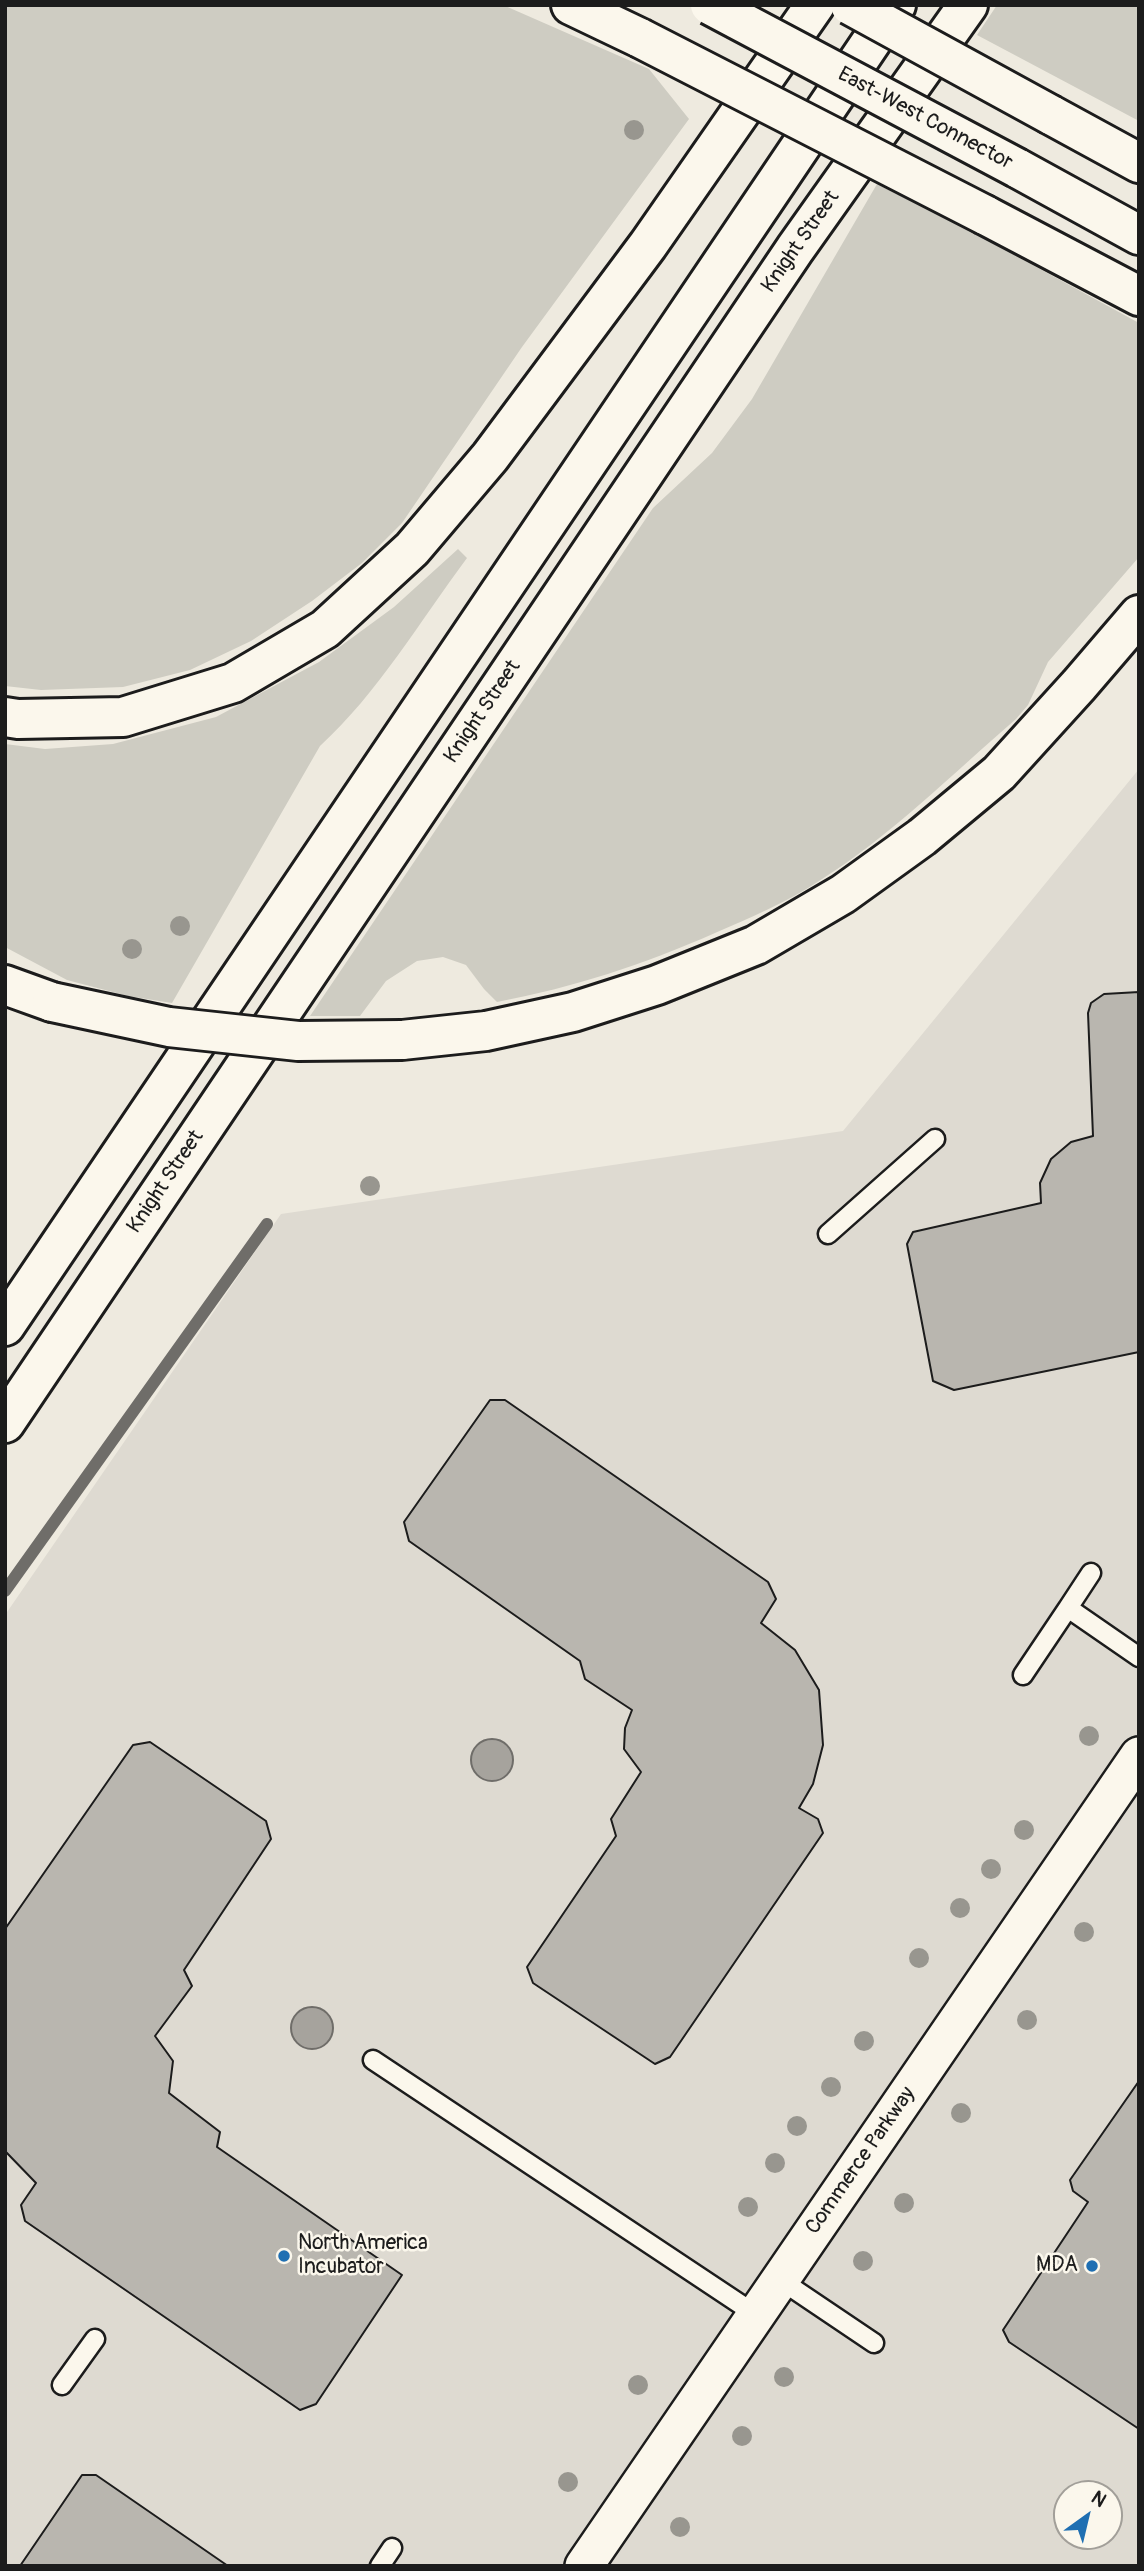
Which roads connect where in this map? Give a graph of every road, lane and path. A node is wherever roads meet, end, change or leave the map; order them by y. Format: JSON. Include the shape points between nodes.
{"nodes":[{"id":1,"x":571,"y":5,"type":"edge"},
{"id":2,"x":710,"y":5,"type":"edge"},
{"id":3,"x":815,"y":5,"type":"edge"},
{"id":4,"x":850,"y":5,"type":"edge"},
{"id":5,"x":896,"y":5,"type":"edge"},
{"id":6,"x":968,"y":5,"type":"edge"},
{"id":7,"x":1139,"y":163,"type":"edge"},
{"id":8,"x":1139,"y":234,"type":"edge"},
{"id":9,"x":1139,"y":296,"type":"edge"},
{"id":10,"x":1139,"y":615,"type":"edge"},
{"id":11,"x":5,"y":717,"type":"edge"},
{"id":12,"x":5,"y":985,"type":"edge"},
{"id":13,"x":935,"y":1139,"type":"dead end"},
{"id":14,"x":828,"y":1234,"type":"dead end"},
{"id":15,"x":5,"y":1326,"type":"edge"},
{"id":16,"x":5,"y":1423,"type":"edge"},
{"id":17,"x":1091,"y":1573,"type":"dead end"},
{"id":18,"x":1068,"y":1608,"type":"junction"},
{"id":19,"x":1139,"y":1657,"type":"edge"},
{"id":20,"x":1023,"y":1675,"type":"dead end"},
{"id":21,"x":1139,"y":1756,"type":"edge"},
{"id":22,"x":373,"y":2060,"type":"dead end"},
{"id":23,"x":779,"y":2278,"type":"junction"},
{"id":24,"x":755,"y":2314,"type":"junction"},
{"id":25,"x":94,"y":2339,"type":"dead end"},
{"id":26,"x":874,"y":2343,"type":"dead end"},
{"id":27,"x":62,"y":2385,"type":"dead end"},
{"id":28,"x":392,"y":2548,"type":"dead end"},
{"id":29,"x":380,"y":2566,"type":"edge"},
{"id":30,"x":584,"y":2566,"type":"edge"}],
"edges":[{"from":1,"to":9,"type":"highway","bridge":true},
{"from":2,"to":8,"type":"highway","name":"East-West Connector","bridge":true},
{"from":3,"to":11,"type":"highway","via":[[648,246],[490,457],[412,549],[325,629],[233,683],[123,717]]},
{"from":4,"to":7,"type":"highway","bridge":true},
{"from":5,"to":15,"type":"highway"},
{"from":6,"to":16,"type":"highway","name":"Knight Street","via":[[795,249]]},
{"from":10,"to":12,"type":"highway","bridge":true,"via":[[999,773],[922,837],[843,894],[756,945],[657,985],[573,1012],[486,1031],[402,1040],[298,1041],[169,1027],[52,1002]]},
{"from":13,"to":14,"type":"lane"},
{"from":17,"to":18,"type":"lane"},
{"from":18,"to":19,"type":"lane"},
{"from":18,"to":20,"type":"lane"},
{"from":21,"to":23,"type":"street","name":"Commerce Parkway"},
{"from":22,"to":24,"type":"lane"},
{"from":23,"to":24,"type":"street","name":"Commerce Parkway"},
{"from":23,"to":26,"type":"lane"},
{"from":24,"to":30,"type":"street","name":"Commerce Parkway"},
{"from":25,"to":27,"type":"lane"},
{"from":28,"to":29,"type":"lane"}]}
